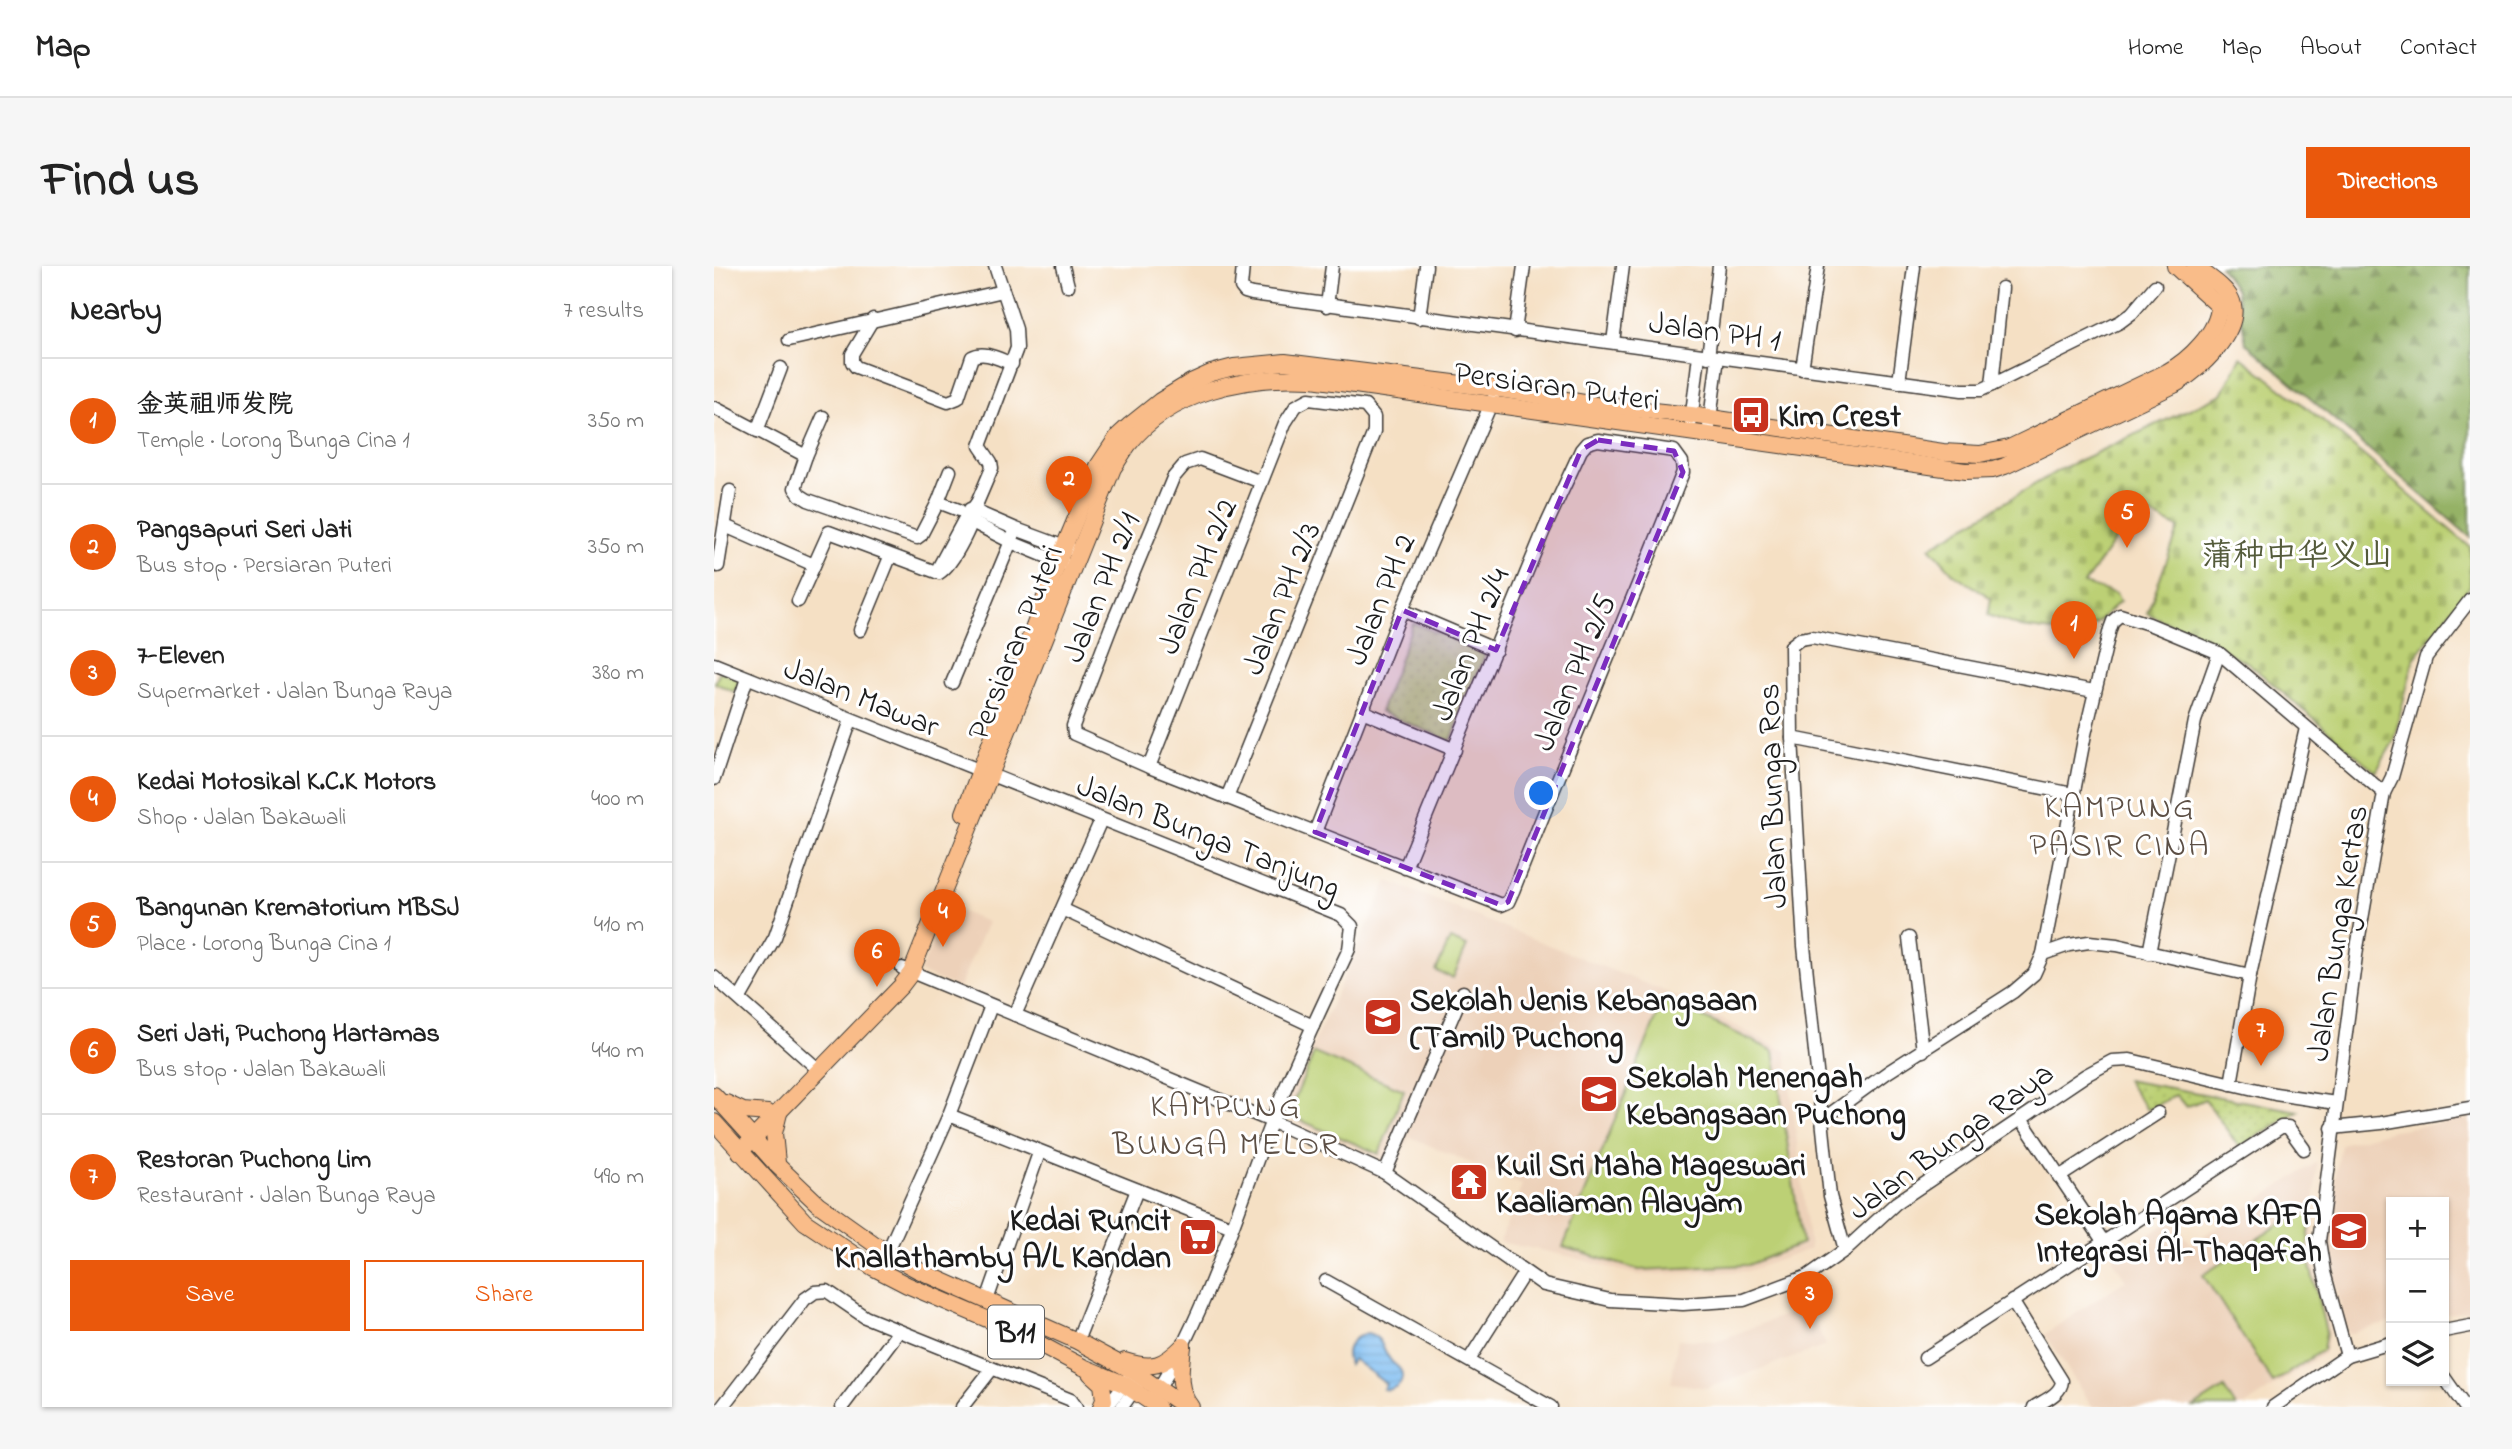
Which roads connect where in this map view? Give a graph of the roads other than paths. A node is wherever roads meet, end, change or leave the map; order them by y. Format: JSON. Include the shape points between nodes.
{"nodes":[{"id":1,"x":995,"y":266,"type":"edge"},
{"id":2,"x":1063,"y":266,"type":"edge"},
{"id":3,"x":1243,"y":266,"type":"edge"},
{"id":4,"x":1332,"y":266,"type":"edge"},
{"id":5,"x":1426,"y":266,"type":"edge"},
{"id":6,"x":1524,"y":266,"type":"edge"},
{"id":7,"x":1623,"y":266,"type":"edge"},
{"id":8,"x":1719,"y":266,"type":"edge"},
{"id":9,"x":1818,"y":266,"type":"edge"},
{"id":10,"x":2175,"y":266,"type":"edge"},
{"id":11,"x":2195,"y":266,"type":"edge"},
{"id":12,"x":1914,"y":267,"type":"edge"},
{"id":13,"x":1068,"y":286,"type":"dead end"},
{"id":14,"x":2155,"y":286,"type":"dead end"},
{"id":15,"x":2002,"y":288,"type":"dead end"},
{"id":16,"x":1003,"y":292,"type":"junction"},
{"id":17,"x":1327,"y":306,"type":"junction"},
{"id":18,"x":1419,"y":318,"type":"junction"},
{"id":19,"x":873,"y":319,"type":"junction"},
{"id":20,"x":1515,"y":331,"type":"junction"},
{"id":21,"x":789,"y":340,"type":"dead end"},
{"id":22,"x":1613,"y":342,"type":"junction"},
{"id":23,"x":1709,"y":356,"type":"junction"},
{"id":24,"x":1012,"y":364,"type":"junction"},
{"id":25,"x":781,"y":368,"type":"dead end"},
{"id":26,"x":1802,"y":369,"type":"junction"},
{"id":27,"x":1899,"y":382,"type":"junction"},
{"id":28,"x":1992,"y":385,"type":"junction"},
{"id":29,"x":1493,"y":396,"type":"junction"},
{"id":30,"x":1296,"y":406,"type":"joint"},
{"id":31,"x":715,"y":408,"type":"edge"},
{"id":32,"x":1691,"y":415,"type":"junction"},
{"id":33,"x":823,"y":417,"type":"dead end"},
{"id":34,"x":1709,"y":417,"type":"junction"},
{"id":35,"x":757,"y":431,"type":"junction"},
{"id":36,"x":1690,"y":432,"type":"junction"},
{"id":37,"x":1708,"y":435,"type":"junction"},
{"id":38,"x":1587,"y":443,"type":"joint"},
{"id":39,"x":806,"y":456,"type":"junction"},
{"id":40,"x":950,"y":471,"type":"dead end"},
{"id":41,"x":1261,"y":482,"type":"junction"},
{"id":42,"x":730,"y":491,"type":"dead end"},
{"id":43,"x":938,"y":502,"type":"junction"},
{"id":44,"x":970,"y":512,"type":"junction"},
{"id":45,"x":726,"y":526,"type":"junction"},
{"id":46,"x":1014,"y":536,"type":"junction"},
{"id":47,"x":890,"y":556,"type":"junction"},
{"id":48,"x":1069,"y":557,"type":"junction"},
{"id":49,"x":814,"y":565,"type":"junction"},
{"id":50,"x":718,"y":566,"type":"dead end"},
{"id":51,"x":2470,"y":600,"type":"edge"},
{"id":52,"x":798,"y":601,"type":"dead end"},
{"id":53,"x":1402,"y":610,"type":"junction"},
{"id":54,"x":860,"y":631,"type":"dead end"},
{"id":55,"x":1496,"y":650,"type":"junction"},
{"id":56,"x":2219,"y":653,"type":"junction"},
{"id":57,"x":714,"y":664,"type":"edge"},
{"id":58,"x":747,"y":678,"type":"junction"},
{"id":59,"x":952,"y":683,"type":"dead end"},
{"id":60,"x":2094,"y":691,"type":"junction"},
{"id":61,"x":1362,"y":711,"type":"junction"},
{"id":62,"x":851,"y":720,"type":"junction"},
{"id":63,"x":2306,"y":728,"type":"junction"},
{"id":64,"x":1792,"y":738,"type":"junction"},
{"id":65,"x":1455,"y":750,"type":"junction"},
{"id":66,"x":1149,"y":767,"type":"junction"},
{"id":67,"x":985,"y":773,"type":"junction"},
{"id":68,"x":714,"y":779,"type":"edge"},
{"id":69,"x":2073,"y":793,"type":"junction"},
{"id":70,"x":2384,"y":793,"type":"junction"},
{"id":71,"x":1227,"y":798,"type":"junction"},
{"id":72,"x":1101,"y":820,"type":"junction"},
{"id":73,"x":1315,"y":832,"type":"junction"},
{"id":74,"x":1405,"y":868,"type":"junction"},
{"id":75,"x":1063,"y":910,"type":"junction"},
{"id":76,"x":1909,"y":938,"type":"dead end"},
{"id":77,"x":2149,"y":953,"type":"junction"},
{"id":78,"x":2043,"y":954,"type":"junction"},
{"id":79,"x":906,"y":971,"type":"junction"},
{"id":80,"x":2250,"y":975,"type":"junction"},
{"id":81,"x":714,"y":977,"type":"edge"},
{"id":82,"x":1463,"y":992,"type":"dead end"},
{"id":83,"x":740,"y":998,"type":"junction"},
{"id":84,"x":991,"y":1006,"type":"junction"},
{"id":85,"x":1015,"y":1015,"type":"junction"},
{"id":86,"x":1313,"y":1026,"type":"junction"},
{"id":87,"x":1923,"y":1051,"type":"junction"},
{"id":88,"x":817,"y":1068,"type":"junction"},
{"id":89,"x":2231,"y":1084,"type":"junction"},
{"id":90,"x":716,"y":1097,"type":"edge"},
{"id":91,"x":2336,"y":1103,"type":"junction"},
{"id":92,"x":2470,"y":1108,"type":"edge"},
{"id":93,"x":774,"y":1112,"type":"junction"},
{"id":94,"x":2158,"y":1113,"type":"dead end"},
{"id":95,"x":949,"y":1115,"type":"junction"},
{"id":96,"x":1823,"y":1119,"type":"junction"},
{"id":97,"x":2021,"y":1119,"type":"junction"},
{"id":98,"x":714,"y":1122,"type":"edge"},
{"id":99,"x":1271,"y":1122,"type":"junction"},
{"id":100,"x":2332,"y":1128,"type":"junction"},
{"id":101,"x":752,"y":1136,"type":"junction"},
{"id":102,"x":2304,"y":1149,"type":"dead end"},
{"id":103,"x":738,"y":1150,"type":"junction"},
{"id":104,"x":1039,"y":1153,"type":"junction"},
{"id":105,"x":778,"y":1165,"type":"junction"},
{"id":106,"x":1385,"y":1173,"type":"junction"},
{"id":107,"x":2059,"y":1177,"type":"junction"},
{"id":108,"x":1137,"y":1190,"type":"junction"},
{"id":109,"x":1232,"y":1227,"type":"junction"},
{"id":110,"x":2103,"y":1241,"type":"junction"},
{"id":111,"x":1845,"y":1250,"type":"junction"},
{"id":112,"x":887,"y":1253,"type":"junction"},
{"id":113,"x":1524,"y":1273,"type":"junction"},
{"id":114,"x":1326,"y":1281,"type":"dead end"},
{"id":115,"x":987,"y":1300,"type":"junction"},
{"id":116,"x":2012,"y":1301,"type":"junction"},
{"id":117,"x":2470,"y":1326,"type":"edge"},
{"id":118,"x":2449,"y":1330,"type":"edge"},
{"id":119,"x":899,"y":1331,"type":"junction"},
{"id":120,"x":1077,"y":1341,"type":"junction"},
{"id":121,"x":2386,"y":1344,"type":"edge"},
{"id":122,"x":1183,"y":1346,"type":"junction"},
{"id":123,"x":1093,"y":1350,"type":"junction"},
{"id":124,"x":2347,"y":1356,"type":"junction"},
{"id":125,"x":1925,"y":1358,"type":"dead end"},
{"id":126,"x":1469,"y":1360,"type":"junction"},
{"id":127,"x":1083,"y":1367,"type":"junction"},
{"id":128,"x":991,"y":1370,"type":"junction"},
{"id":129,"x":1133,"y":1381,"type":"junction"},
{"id":130,"x":2449,"y":1384,"type":"edge"},
{"id":131,"x":1156,"y":1400,"type":"edge"},
{"id":132,"x":722,"y":1407,"type":"edge"},
{"id":133,"x":842,"y":1407,"type":"edge"},
{"id":134,"x":962,"y":1407,"type":"edge"},
{"id":135,"x":1076,"y":1407,"type":"edge"},
{"id":136,"x":1101,"y":1407,"type":"edge"},
{"id":137,"x":1107,"y":1407,"type":"edge"},
{"id":138,"x":1122,"y":1407,"type":"edge"},
{"id":139,"x":1185,"y":1407,"type":"edge"},
{"id":140,"x":1191,"y":1407,"type":"edge"},
{"id":141,"x":1551,"y":1407,"type":"edge"},
{"id":142,"x":2034,"y":1407,"type":"edge"},
{"id":143,"x":2273,"y":1407,"type":"edge"},
{"id":144,"x":2465,"y":1407,"type":"edge"}],
"edges":[{"from":1,"to":16,"type":"street"},
{"from":2,"to":13,"type":"street"},
{"from":3,"to":17,"type":"street","name":"Jalan PH 1","via":[[1241,287],[1245,292]]},
{"from":4,"to":17,"type":"street"},
{"from":5,"to":18,"type":"street"},
{"from":6,"to":20,"type":"street"},
{"from":7,"to":22,"type":"street"},
{"from":8,"to":23,"type":"street"},
{"from":9,"to":26,"type":"street"},
{"from":10,"to":34,"type":"main road","name":"Persiaran Puteri","via":[[2219,306],[2212,329],[2177,367],[2009,448],[1980,454],[1942,452]]},
{"from":11,"to":37,"type":"main road","name":"Persiaran Puteri","via":[[2232,300],[2232,324],[2204,362],[2175,385],[2006,466],[1965,471]]},
{"from":12,"to":27,"type":"street"},
{"from":14,"to":28,"type":"street","name":"Jalan PH 1","via":[[2120,322]]},
{"from":15,"to":28,"type":"street"},
{"from":16,"to":19,"type":"street"},
{"from":16,"to":24,"type":"street","via":[[1017,329]]},
{"from":17,"to":18,"type":"street","name":"Jalan PH 1"},
{"from":18,"to":20,"type":"street","name":"Jalan PH 1"},
{"from":19,"to":21,"type":"street"},
{"from":19,"to":24,"type":"street","via":[[852,355],[856,367],[948,402],[958,398],[975,354]]},
{"from":20,"to":22,"type":"street","name":"Jalan PH 1"},
{"from":22,"to":23,"type":"street","name":"Jalan PH 1"},
{"from":23,"to":26,"type":"street","name":"Jalan PH 1"},
{"from":23,"to":32,"type":"street"},
{"from":23,"to":34,"type":"street"},
{"from":24,"to":44,"type":"street","via":[[980,446],[992,468]]},
{"from":25,"to":35,"type":"street"},
{"from":26,"to":27,"type":"street","name":"Jalan PH 1"},
{"from":27,"to":28,"type":"street","name":"Jalan PH 1","via":[[1962,390]]},
{"from":29,"to":32,"type":"main road","name":"Persiaran Puteri"},
{"from":29,"to":36,"type":"main road","name":"Persiaran Puteri"},
{"from":29,"to":48,"type":"main road","name":"Persiaran Puteri","via":[[1285,362],[1211,373],[1160,401],[1118,436],[1098,466]]},
{"from":29,"to":53,"type":"street","name":"Jalan PH 2"},
{"from":30,"to":41,"type":"street","name":"Jalan PH 2/2"},
{"from":30,"to":71,"type":"street","name":"Jalan PH 2/3","via":[[1309,399],[1365,406],[1374,417],[1374,432]]},
{"from":31,"to":35,"type":"street"},
{"from":32,"to":34,"type":"main road","name":"Persiaran Puteri"},
{"from":32,"to":36,"type":"street"},
{"from":33,"to":39,"type":"street"},
{"from":34,"to":37,"type":"street"},
{"from":35,"to":39,"type":"street"},
{"from":36,"to":37,"type":"main road","name":"Persiaran Puteri"},
{"from":38,"to":55,"type":"street","name":"Jalan PH 2/4","via":[[1544,530]]},
{"from":38,"to":74,"type":"street","name":"Jalan PH 2/5","via":[[1598,440],[1674,451],[1683,472],[1508,902],[1501,905]]},
{"from":39,"to":43,"type":"street","via":[[795,488],[800,495],[917,538]]},
{"from":40,"to":43,"type":"street"},
{"from":41,"to":66,"type":"street","name":"Jalan PH 2/2"},
{"from":41,"to":66,"type":"street","name":"Jalan PH 2/1","via":[[1200,459],[1185,464],[1172,478],[1111,626],[1073,726],[1074,734]]},
{"from":42,"to":45,"type":"street"},
{"from":43,"to":44,"type":"street"},
{"from":44,"to":46,"type":"street"},
{"from":44,"to":47,"type":"street","via":[[949,565],[939,573]]},
{"from":45,"to":49,"type":"street"},
{"from":45,"to":50,"type":"street"},
{"from":46,"to":48,"type":"street"},
{"from":46,"to":59,"type":"street"},
{"from":47,"to":49,"type":"street","via":[[829,532]]},
{"from":47,"to":54,"type":"street"},
{"from":48,"to":67,"type":"main road","name":"Persiaran Puteri"},
{"from":49,"to":52,"type":"street"},
{"from":51,"to":70,"type":"street","via":[[2426,657]]},
{"from":53,"to":55,"type":"street"},
{"from":53,"to":61,"type":"street","name":"Jalan PH 2"},
{"from":55,"to":65,"type":"street","name":"Jalan PH 2/4"},
{"from":56,"to":60,"type":"street","name":"Jalan Bunga Kertas","via":[[2120,615],[2113,621]]},
{"from":56,"to":63,"type":"street","name":"Jalan Bunga Kertas"},
{"from":56,"to":77,"type":"street","via":[[2196,721]]},
{"from":57,"to":58,"type":"street","name":"Jalan Mawar"},
{"from":58,"to":62,"type":"street","name":"Jalan Mawar"},
{"from":58,"to":68,"type":"street"},
{"from":60,"to":64,"type":"street","name":"Jalan Bunga Ros","via":[[1812,637],[1791,646]]},
{"from":60,"to":69,"type":"street"},
{"from":61,"to":65,"type":"street"},
{"from":61,"to":73,"type":"street","name":"Jalan PH 2"},
{"from":62,"to":67,"type":"street","name":"Jalan Mawar"},
{"from":62,"to":83,"type":"street","via":[[775,937]]},
{"from":63,"to":70,"type":"street","name":"Jalan Bunga Kertas"},
{"from":63,"to":80,"type":"street"},
{"from":64,"to":69,"type":"street"},
{"from":64,"to":96,"type":"street","name":"Jalan Bunga Ros","via":[[1804,946]]},
{"from":65,"to":74,"type":"street","name":"Jalan PH 2/4"},
{"from":66,"to":71,"type":"street"},
{"from":67,"to":72,"type":"street","name":"Jalan Bunga Tanjung"},
{"from":67,"to":79,"type":"main road","name":"Persiaran Puteri"},
{"from":69,"to":78,"type":"street"},
{"from":70,"to":91,"type":"street","name":"Jalan Bunga Kertas"},
{"from":71,"to":73,"type":"street"},
{"from":72,"to":75,"type":"street"},
{"from":72,"to":86,"type":"street","name":"Jalan Bunga Tanjung","via":[[1348,920],[1353,932],[1349,948]]},
{"from":73,"to":74,"type":"street"},
{"from":75,"to":85,"type":"street"},
{"from":75,"to":86,"type":"street"},
{"from":76,"to":87,"type":"street"},
{"from":77,"to":78,"type":"street","via":[[2090,942]]},
{"from":77,"to":80,"type":"street"},
{"from":78,"to":87,"type":"street","via":[[2034,974],[2013,992]]},
{"from":79,"to":84,"type":"street","name":"Jalan Bunga Raya"},
{"from":79,"to":88,"type":"main road","name":"Persiaran Puteri","via":[[901,986]]},
{"from":80,"to":89,"type":"street"},
{"from":81,"to":83,"type":"street"},
{"from":82,"to":106,"type":"street"},
{"from":83,"to":88,"type":"street"},
{"from":84,"to":85,"type":"street","name":"Jalan Bunga Raya"},
{"from":84,"to":95,"type":"street"},
{"from":85,"to":99,"type":"street","name":"Jalan Bunga Raya"},
{"from":86,"to":99,"type":"street","name":"Jalan Bunga Tanjung"},
{"from":87,"to":96,"type":"street"},
{"from":88,"to":93,"type":"main road","name":"Persiaran Puteri"},
{"from":89,"to":91,"type":"street","name":"Jalan Bunga Raya"},
{"from":89,"to":97,"type":"street","name":"Jalan Bunga Raya","via":[[2130,1060],[2112,1061]]},
{"from":90,"to":93,"type":"main road","via":[[743,1111]]},
{"from":90,"to":101,"type":"main road","number":"B11"},
{"from":91,"to":100,"type":"street","name":"Jalan Bunga Kertas"},
{"from":92,"to":100,"type":"street"},
{"from":93,"to":101,"type":"main road","name":"Persiaran Puteri"},
{"from":93,"to":105,"type":"main road"},
{"from":94,"to":107,"type":"street"},
{"from":95,"to":104,"type":"street"},
{"from":95,"to":112,"type":"street"},
{"from":96,"to":111,"type":"street","name":"Jalan Bunga Ros","via":[[1830,1196]]},
{"from":97,"to":107,"type":"street"},
{"from":97,"to":111,"type":"street","name":"Jalan Bunga Raya","via":[[1896,1203]]},
{"from":98,"to":103,"type":"main road","number":"B11"},
{"from":99,"to":106,"type":"street","name":"Jalan Bunga Raya"},
{"from":99,"to":109,"type":"street","name":"Jalan Bunga Tanjung"},
{"from":100,"to":124,"type":"street","name":"Jalan Bunga Kertas","via":[[2319,1241]]},
{"from":101,"to":103,"type":"main road","name":"Persiaran Puteri"},
{"from":101,"to":105,"type":"main road","number":"B11"},
{"from":102,"to":110,"type":"street","via":[[2288,1126],[2281,1127]]},
{"from":103,"to":127,"type":"main road","number":"B11","via":[[805,1222],[874,1268]]},
{"from":104,"to":108,"type":"street"},
{"from":104,"to":115,"type":"street"},
{"from":105,"to":112,"type":"main road","number":"B11","via":[[818,1205]]},
{"from":106,"to":113,"type":"street","name":"Jalan Bunga Raya"},
{"from":107,"to":110,"type":"street"},
{"from":108,"to":109,"type":"street"},
{"from":108,"to":120,"type":"street"},
{"from":109,"to":122,"type":"street","name":"Jalan Bunga Tanjung"},
{"from":110,"to":116,"type":"street"},
{"from":111,"to":113,"type":"street","name":"Jalan Bunga Raya","via":[[1798,1280],[1744,1300],[1708,1303],[1610,1300],[1544,1285]]},
{"from":112,"to":115,"type":"main road","number":"B11"},
{"from":113,"to":126,"type":"street"},
{"from":114,"to":126,"type":"street"},
{"from":115,"to":120,"type":"main road","number":"B11"},
{"from":116,"to":125,"type":"street"},
{"from":116,"to":142,"type":"street","via":[[2062,1381],[2058,1391]]},
{"from":117,"to":118,"type":"street"},
{"from":119,"to":128,"type":"street"},
{"from":119,"to":132,"type":"street","via":[[864,1317],[827,1292],[815,1292]]},
{"from":119,"to":133,"type":"street"},
{"from":120,"to":123,"type":"main road","number":"B11"},
{"from":121,"to":124,"type":"street"},
{"from":122,"to":123,"type":"main road","via":[[1156,1366],[1140,1366]]},
{"from":122,"to":131,"type":"street","name":"Jalan Bunga Tanjung"},
{"from":122,"to":140,"type":"main road","via":[[1180,1382],[1182,1396]]},
{"from":123,"to":129,"type":"main road","number":"B11"},
{"from":124,"to":143,"type":"street"},
{"from":126,"to":141,"type":"street"},
{"from":127,"to":129,"type":"main road","number":"B11"},
{"from":127,"to":136,"type":"main road","via":[[1102,1384]]},
{"from":128,"to":134,"type":"street"},
{"from":128,"to":135,"type":"street","via":[[1071,1400]]},
{"from":129,"to":131,"type":"main road","number":"B11"},
{"from":129,"to":137,"type":"street"},
{"from":129,"to":138,"type":"street"},
{"from":130,"to":144,"type":"street"},
{"from":131,"to":139,"type":"main road","number":"B11"}]}
